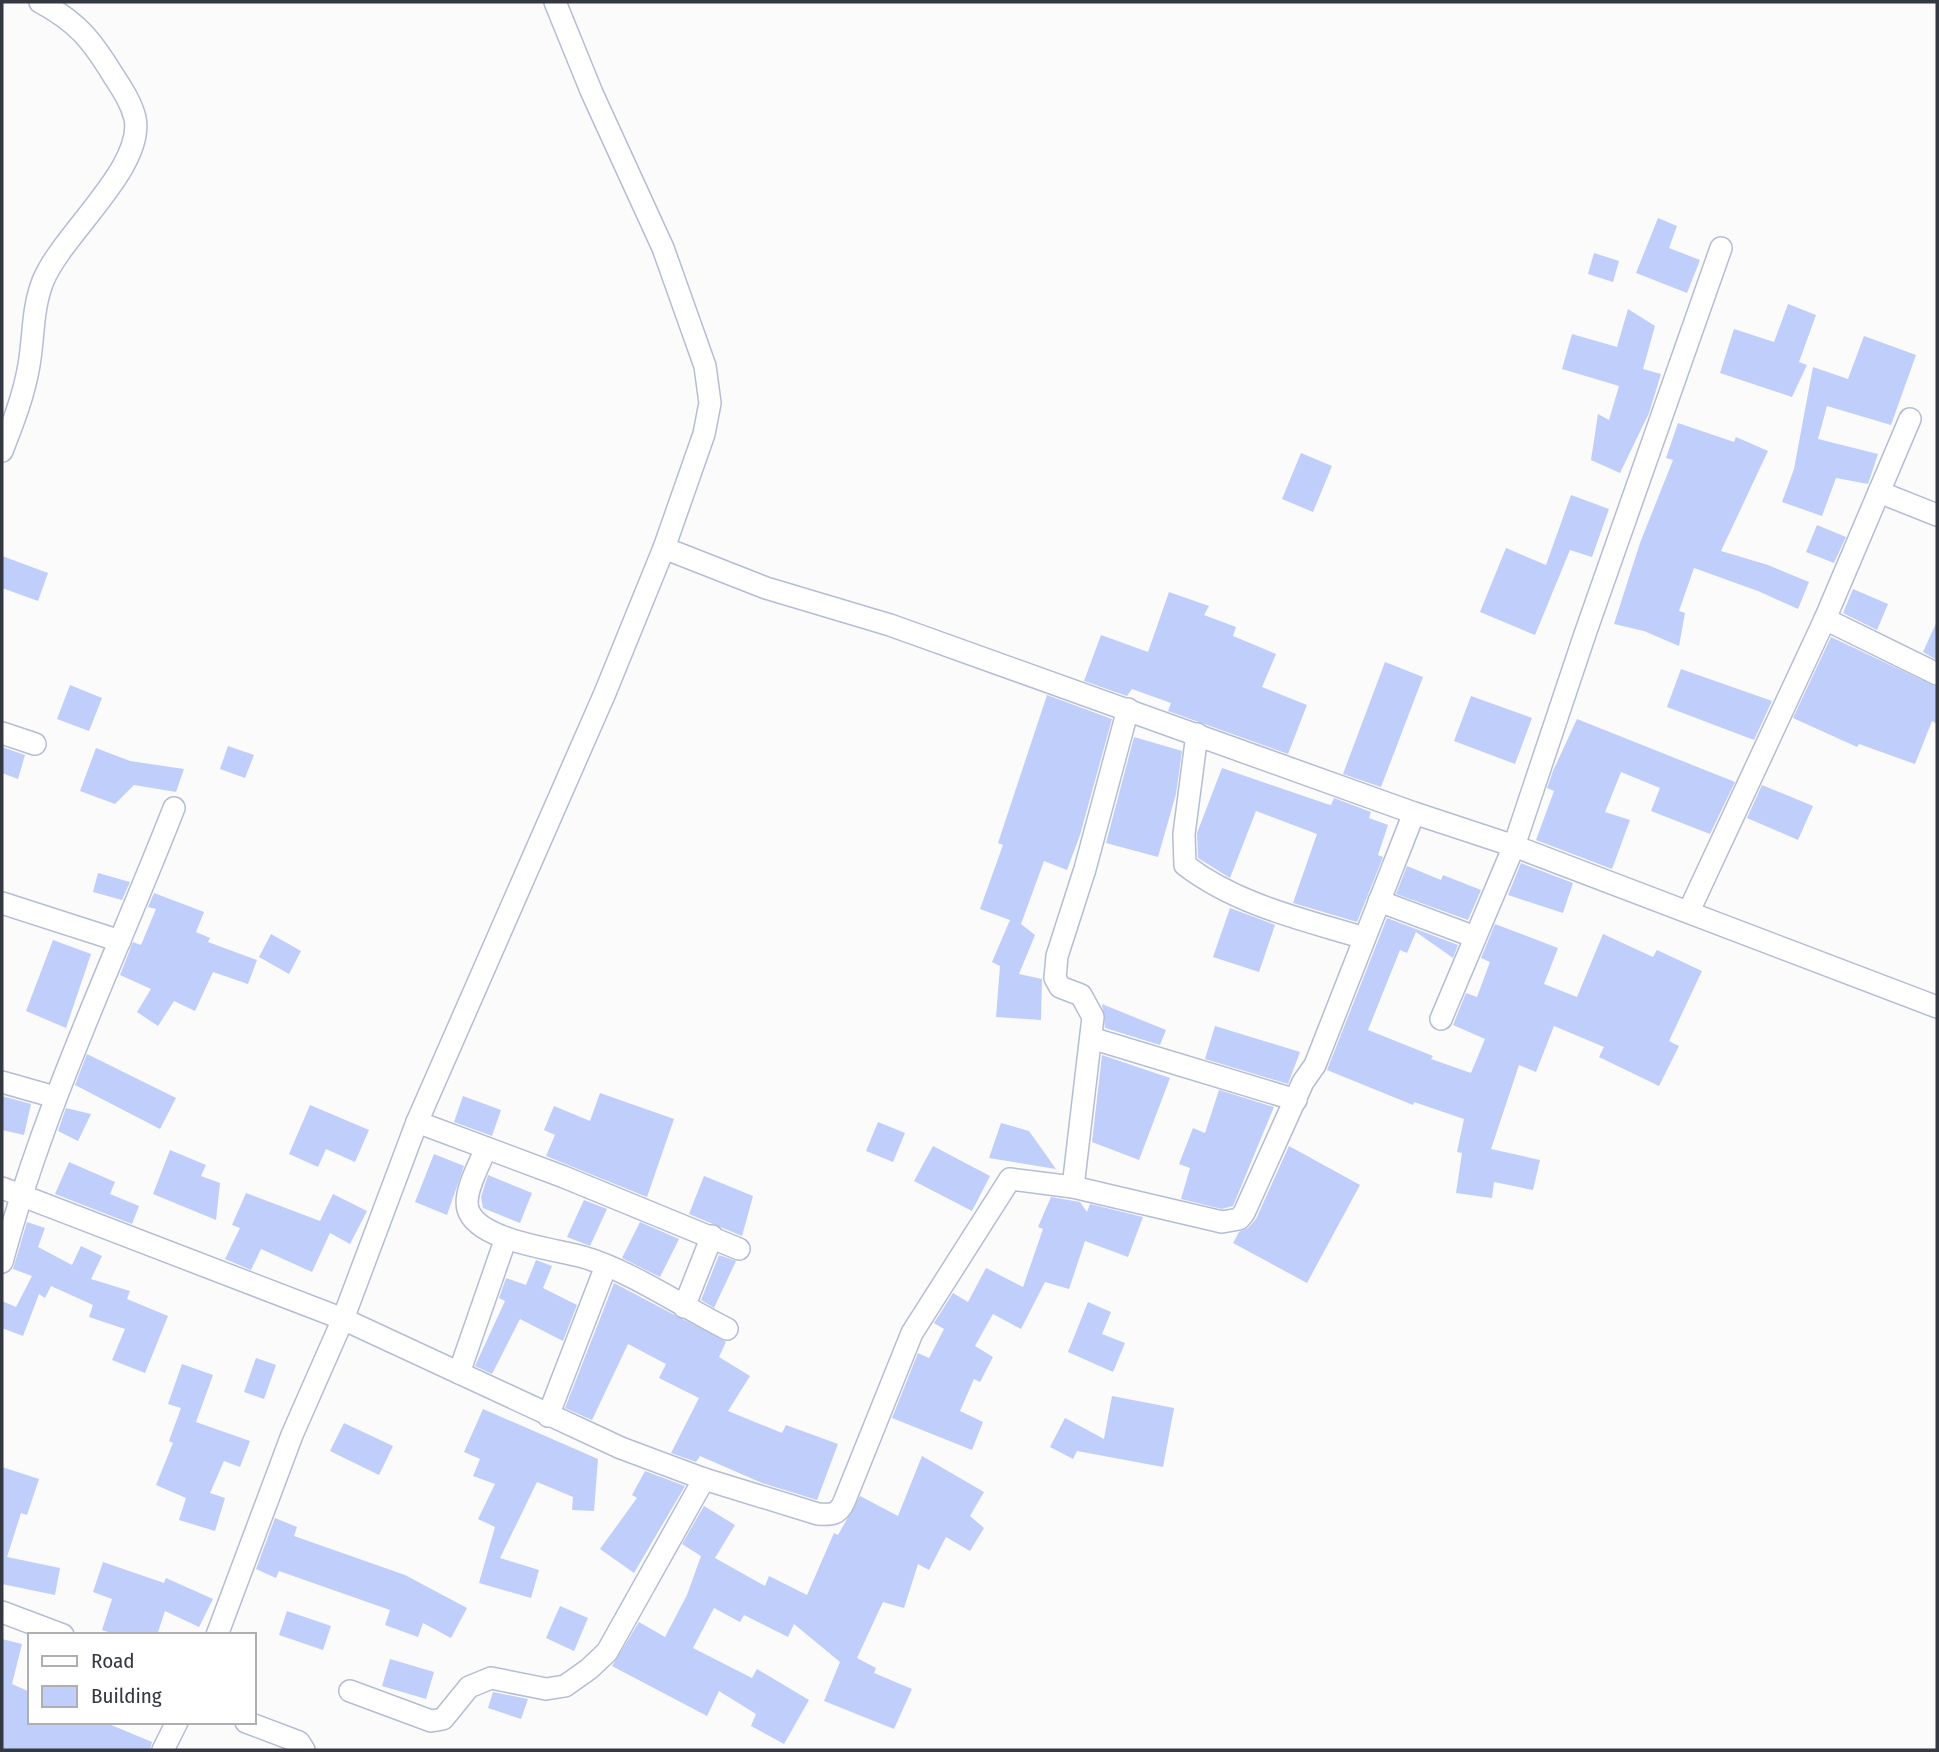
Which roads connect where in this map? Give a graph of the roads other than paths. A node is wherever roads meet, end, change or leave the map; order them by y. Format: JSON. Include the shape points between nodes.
{"nodes":[{"id":1,"x":40,"y":2,"type":"edge"},
{"id":2,"x":555,"y":2,"type":"edge"},
{"id":3,"x":1721,"y":248,"type":"dead end"},
{"id":4,"x":1910,"y":419,"type":"dead end"},
{"id":5,"x":2,"y":451,"type":"edge"},
{"id":6,"x":1879,"y":492,"type":"junction"},
{"id":7,"x":1937,"y":514,"type":"edge"},
{"id":8,"x":664,"y":548,"type":"junction"},
{"id":9,"x":1825,"y":619,"type":"junction"},
{"id":10,"x":1937,"y":674,"type":"edge"},
{"id":11,"x":1128,"y":709,"type":"junction"},
{"id":12,"x":2,"y":733,"type":"edge"},
{"id":13,"x":1197,"y":734,"type":"junction"},
{"id":14,"x":35,"y":744,"type":"dead end"},
{"id":15,"x":174,"y":808,"type":"dead end"},
{"id":16,"x":1414,"y":813,"type":"junction"},
{"id":17,"x":1514,"y":846,"type":"junction"},
{"id":18,"x":1379,"y":901,"type":"junction"},
{"id":19,"x":2,"y":903,"type":"edge"},
{"id":20,"x":1689,"y":911,"type":"junction"},
{"id":21,"x":1475,"y":937,"type":"junction"},
{"id":22,"x":1364,"y":938,"type":"junction"},
{"id":23,"x":120,"y":941,"type":"junction"},
{"id":24,"x":1937,"y":1007,"type":"edge"},
{"id":25,"x":1441,"y":1019,"type":"dead end"},
{"id":26,"x":1091,"y":1038,"type":"junction"},
{"id":27,"x":2,"y":1082,"type":"edge"},
{"id":28,"x":55,"y":1097,"type":"junction"},
{"id":29,"x":1296,"y":1100,"type":"junction"},
{"id":30,"x":417,"y":1122,"type":"junction"},
{"id":31,"x":486,"y":1148,"type":"junction"},
{"id":32,"x":1073,"y":1187,"type":"junction"},
{"id":33,"x":11,"y":1191,"type":"edge"},
{"id":34,"x":712,"y":1237,"type":"junction"},
{"id":35,"x":506,"y":1238,"type":"junction"},
{"id":36,"x":739,"y":1249,"type":"dead end"},
{"id":37,"x":2,"y":1262,"type":"edge"},
{"id":38,"x":606,"y":1266,"type":"junction"},
{"id":39,"x":684,"y":1307,"type":"junction"},
{"id":40,"x":342,"y":1319,"type":"junction"},
{"id":41,"x":727,"y":1329,"type":"dead end"},
{"id":42,"x":459,"y":1373,"type":"junction"},
{"id":43,"x":548,"y":1416,"type":"junction"},
{"id":44,"x":704,"y":1479,"type":"junction"},
{"id":45,"x":2,"y":1612,"type":"edge"},
{"id":46,"x":58,"y":1633,"type":"edge"},
{"id":47,"x":218,"y":1633,"type":"edge"},
{"id":48,"x":350,"y":1691,"type":"dead end"},
{"id":49,"x":176,"y":1724,"type":"edge"},
{"id":50,"x":251,"y":1724,"type":"edge"},
{"id":51,"x":163,"y":1750,"type":"edge"},
{"id":52,"x":304,"y":1750,"type":"edge"}],
"edges":[{"from":1,"to":5,"type":"street","via":[[89,37],[129,102],[135,139],[129,157],[72,233],[43,281],[32,320],[29,366]]},
{"from":2,"to":8,"type":"street","via":[[663,248],[705,366],[709,403],[704,434]]},
{"from":3,"to":17,"type":"street"},
{"from":4,"to":6,"type":"street"},
{"from":6,"to":7,"type":"street"},
{"from":6,"to":9,"type":"street"},
{"from":8,"to":11,"type":"street","via":[[766,588],[890,625]]},
{"from":8,"to":30,"type":"street","via":[[600,706]]},
{"from":9,"to":10,"type":"street"},
{"from":9,"to":20,"type":"street"},
{"from":11,"to":13,"type":"street"},
{"from":11,"to":26,"type":"street","via":[[1057,956],[1055,978],[1060,987],[1081,995],[1089,1005]]},
{"from":12,"to":14,"type":"street"},
{"from":13,"to":16,"type":"street"},
{"from":13,"to":22,"type":"street","via":[[1184,834],[1185,865],[1246,901]]},
{"from":15,"to":23,"type":"street"},
{"from":16,"to":17,"type":"street"},
{"from":16,"to":18,"type":"street"},
{"from":17,"to":20,"type":"street"},
{"from":17,"to":21,"type":"street"},
{"from":18,"to":21,"type":"street"},
{"from":18,"to":22,"type":"street"},
{"from":19,"to":23,"type":"street"},
{"from":20,"to":24,"type":"street"},
{"from":21,"to":25,"type":"street"},
{"from":22,"to":29,"type":"street","via":[[1315,1065]]},
{"from":23,"to":28,"type":"street"},
{"from":26,"to":29,"type":"street"},
{"from":26,"to":32,"type":"street"},
{"from":27,"to":28,"type":"street"},
{"from":28,"to":33,"type":"street"},
{"from":29,"to":32,"type":"street","via":[[1244,1213],[1232,1222]]},
{"from":30,"to":31,"type":"street"},
{"from":30,"to":40,"type":"street"},
{"from":31,"to":34,"type":"street"},
{"from":31,"to":35,"type":"street","via":[[468,1196],[468,1210],[480,1224]]},
{"from":32,"to":44,"type":"street","via":[[1021,1180],[1005,1184],[912,1333],[841,1509],[832,1515],[818,1514]]},
{"from":33,"to":37,"type":"street"},
{"from":33,"to":40,"type":"street"},
{"from":34,"to":36,"type":"street"},
{"from":34,"to":39,"type":"street"},
{"from":35,"to":38,"type":"street"},
{"from":35,"to":42,"type":"street"},
{"from":38,"to":39,"type":"street"},
{"from":38,"to":43,"type":"street"},
{"from":39,"to":41,"type":"street"},
{"from":40,"to":42,"type":"street"},
{"from":40,"to":47,"type":"street","via":[[292,1435]]},
{"from":42,"to":43,"type":"street"},
{"from":43,"to":44,"type":"street"},
{"from":44,"to":48,"type":"street","via":[[607,1653],[565,1686],[546,1689],[491,1678],[469,1687],[443,1720],[431,1721]]},
{"from":45,"to":46,"type":"street"},
{"from":49,"to":51,"type":"street"},
{"from":50,"to":52,"type":"street","via":[[299,1742]]}]}
